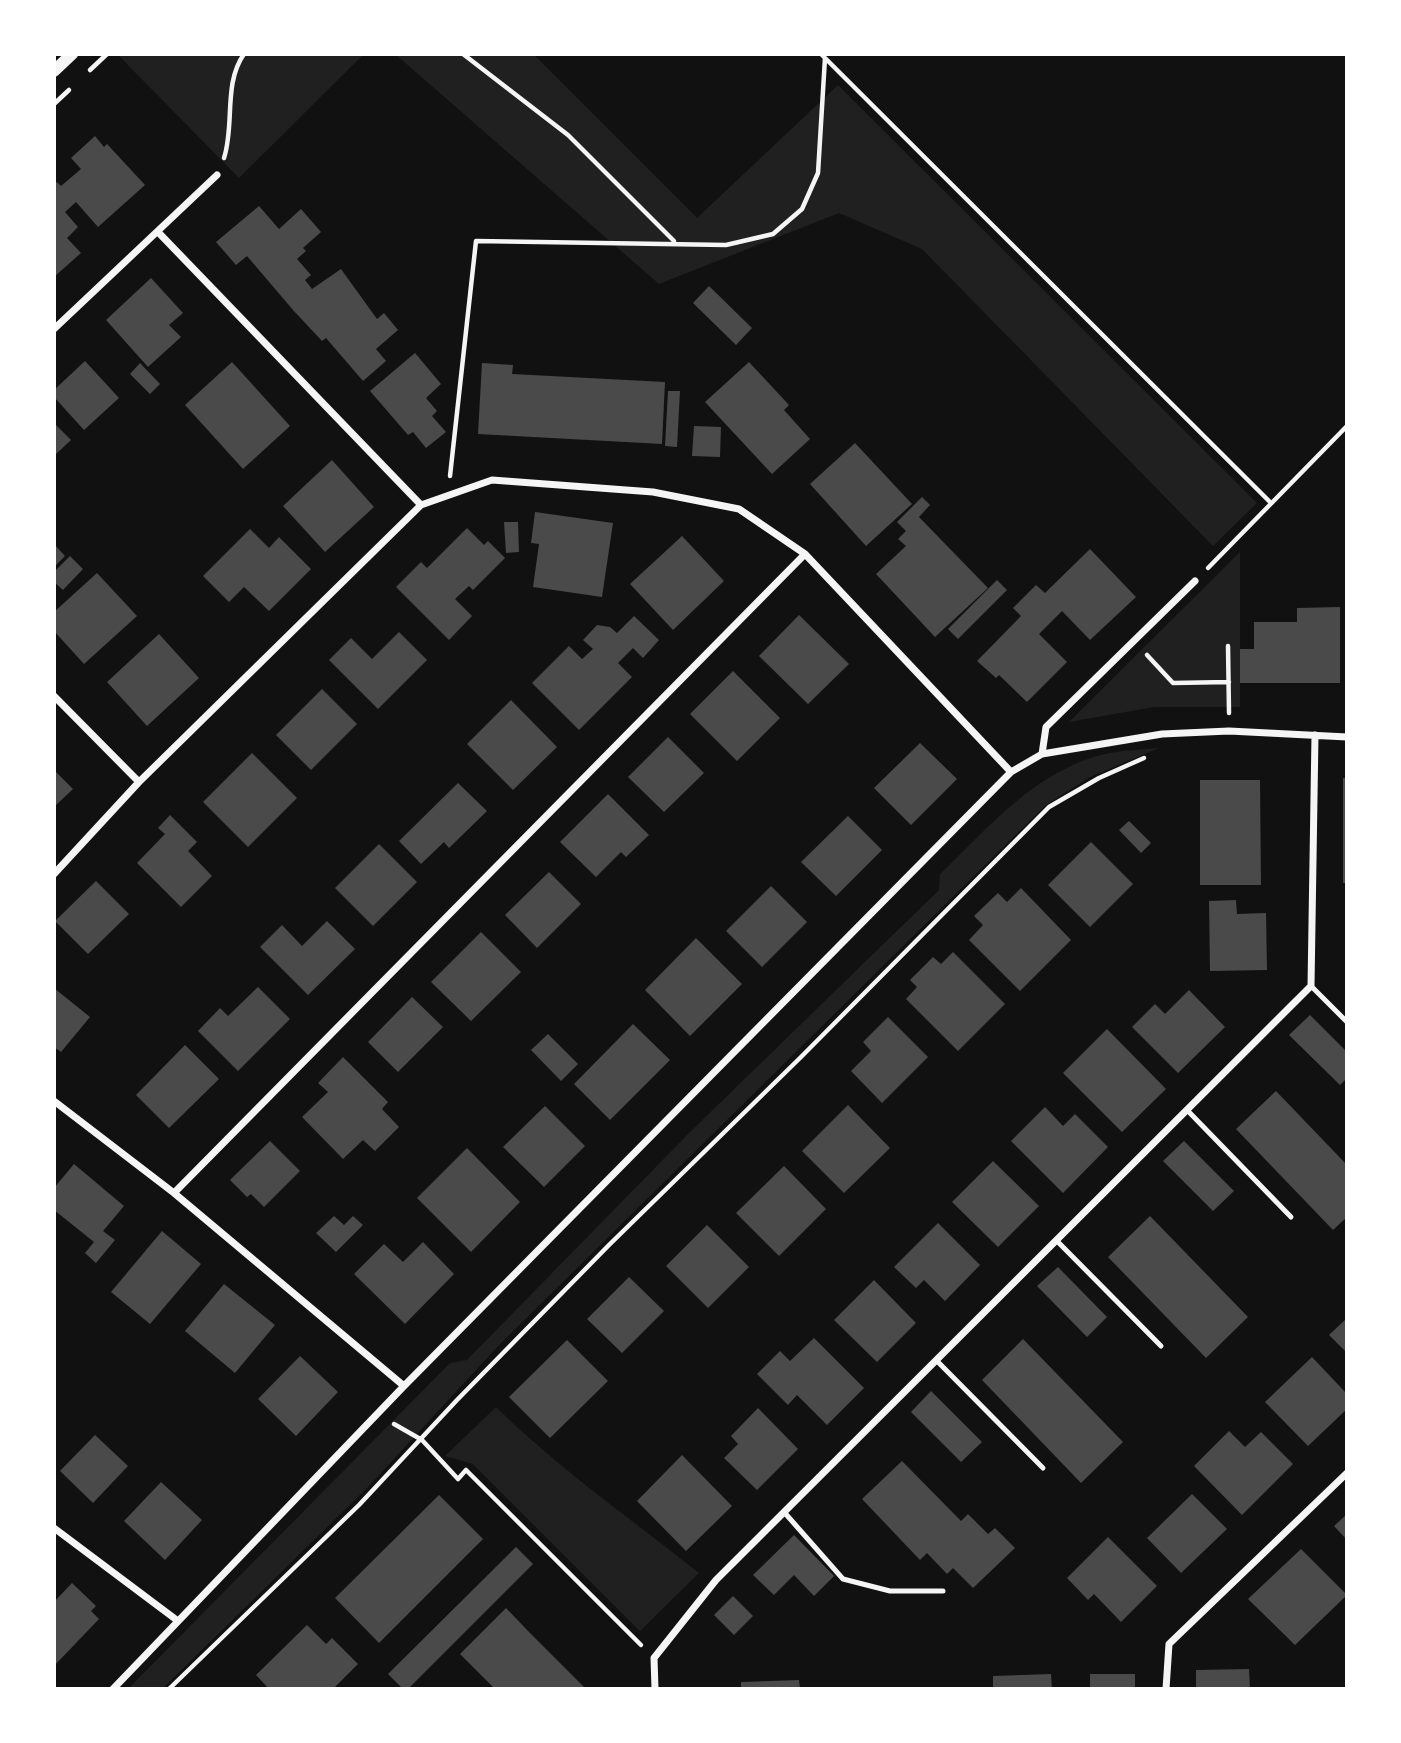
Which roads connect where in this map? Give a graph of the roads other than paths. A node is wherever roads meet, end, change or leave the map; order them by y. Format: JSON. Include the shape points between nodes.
{"nodes":[{"id":1,"x":72,"y":54,"type":"edge"},
{"id":2,"x":54,"y":71,"type":"edge"},
{"id":3,"x":217,"y":175,"type":"road end"},
{"id":4,"x":158,"y":232,"type":"junction"},
{"id":5,"x":54,"y":329,"type":"edge"},
{"id":6,"x":421,"y":505,"type":"junction"},
{"id":7,"x":805,"y":554,"type":"junction"},
{"id":8,"x":1195,"y":581,"type":"road end"},
{"id":9,"x":54,"y":696,"type":"edge"},
{"id":10,"x":1315,"y":735,"type":"junction"},
{"id":11,"x":1347,"y":737,"type":"edge"},
{"id":12,"x":1042,"y":754,"type":"junction"},
{"id":13,"x":1011,"y":772,"type":"junction"},
{"id":14,"x":139,"y":782,"type":"junction"},
{"id":15,"x":54,"y":874,"type":"edge"},
{"id":16,"x":1311,"y":986,"type":"junction"},
{"id":17,"x":1347,"y":1022,"type":"edge"},
{"id":18,"x":54,"y":1101,"type":"edge"},
{"id":19,"x":1187,"y":1110,"type":"junction"},
{"id":20,"x":174,"y":1193,"type":"junction"},
{"id":21,"x":1292,"y":1216,"type":"dead end"},
{"id":22,"x":1056,"y":1240,"type":"junction"},
{"id":23,"x":1161,"y":1346,"type":"dead end"},
{"id":24,"x":936,"y":1360,"type":"junction"},
{"id":25,"x":404,"y":1386,"type":"junction"},
{"id":26,"x":1043,"y":1468,"type":"dead end"},
{"id":27,"x":1347,"y":1472,"type":"edge"},
{"id":28,"x":784,"y":1512,"type":"junction"},
{"id":29,"x":54,"y":1528,"type":"edge"},
{"id":30,"x":943,"y":1591,"type":"dead end"},
{"id":31,"x":178,"y":1621,"type":"junction"},
{"id":32,"x":113,"y":1689,"type":"edge"},
{"id":33,"x":655,"y":1689,"type":"edge"},
{"id":34,"x":1166,"y":1689,"type":"edge"}],
"edges":[{"from":1,"to":2,"type":"street"},
{"from":3,"to":4,"type":"street"},
{"from":4,"to":5,"type":"street"},
{"from":4,"to":6,"type":"street"},
{"from":6,"to":7,"type":"street","via":[[492,480],[653,492],[739,509]]},
{"from":6,"to":14,"type":"street"},
{"from":7,"to":13,"type":"street"},
{"from":7,"to":20,"type":"street"},
{"from":8,"to":12,"type":"street","via":[[1046,727]]},
{"from":9,"to":14,"type":"street"},
{"from":10,"to":11,"type":"street"},
{"from":10,"to":12,"type":"street","via":[[1162,734]]},
{"from":10,"to":16,"type":"street"},
{"from":12,"to":13,"type":"street"},
{"from":13,"to":25,"type":"street"},
{"from":14,"to":15,"type":"street"},
{"from":16,"to":17,"type":"lane"},
{"from":16,"to":19,"type":"street"},
{"from":18,"to":20,"type":"street"},
{"from":19,"to":21,"type":"lane"},
{"from":19,"to":22,"type":"street"},
{"from":20,"to":25,"type":"street"},
{"from":22,"to":23,"type":"lane"},
{"from":22,"to":24,"type":"street"},
{"from":24,"to":26,"type":"lane"},
{"from":24,"to":28,"type":"street"},
{"from":25,"to":31,"type":"street"},
{"from":27,"to":34,"type":"street","via":[[1169,1644]]},
{"from":28,"to":30,"type":"lane","via":[[843,1579],[890,1591]]},
{"from":28,"to":33,"type":"street","via":[[716,1580],[654,1658]]},
{"from":29,"to":31,"type":"street"},
{"from":31,"to":32,"type":"street"}]}
